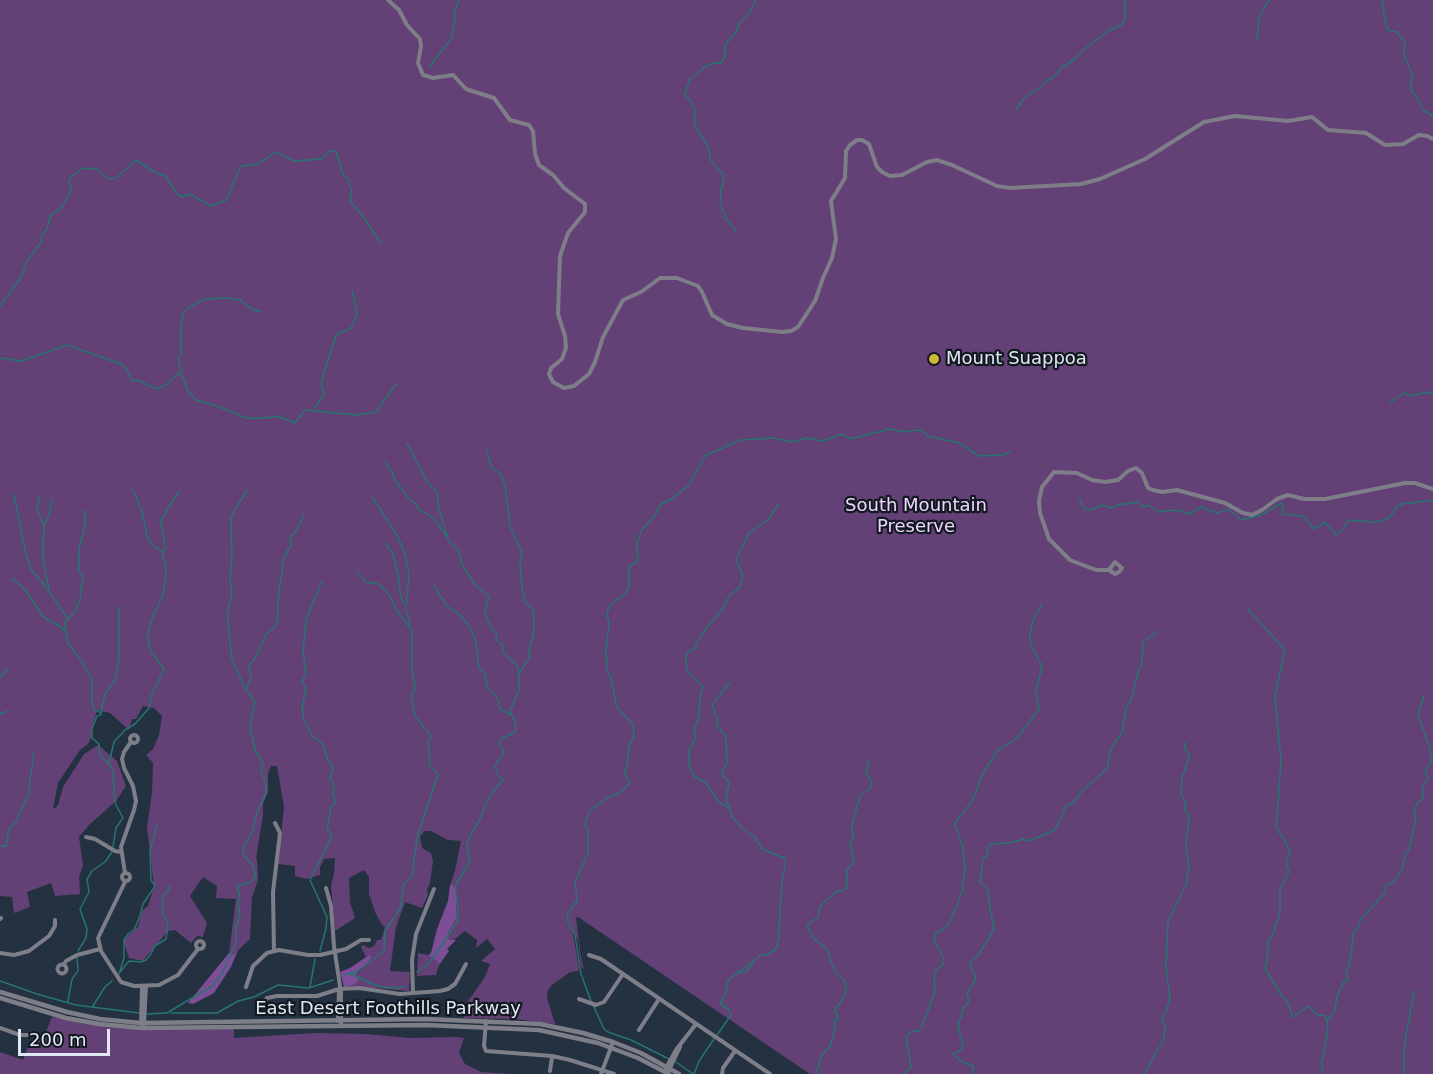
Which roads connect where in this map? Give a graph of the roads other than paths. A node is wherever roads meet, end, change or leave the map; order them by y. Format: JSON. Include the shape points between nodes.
{"nodes":[{"id":1,"x":388,"y":0,"type":"edge"},
{"id":2,"x":1433,"y":139,"type":"edge"},
{"id":3,"x":1433,"y":489,"type":"edge"},
{"id":4,"x":1109,"y":570,"type":"dead end"},
{"id":5,"x":131,"y":742,"type":"dead end"},
{"id":6,"x":275,"y":823,"type":"dead end"},
{"id":7,"x":86,"y":837,"type":"dead end"},
{"id":8,"x":121,"y":852,"type":"junction"},
{"id":9,"x":326,"y":888,"type":"dead end"},
{"id":10,"x":434,"y":889,"type":"dead end"},
{"id":11,"x":55,"y":920,"type":"dead end"},
{"id":12,"x":369,"y":940,"type":"dead end"},
{"id":13,"x":100,"y":949,"type":"junction"},
{"id":14,"x":198,"y":949,"type":"dead end"},
{"id":15,"x":274,"y":951,"type":"junction"},
{"id":16,"x":335,"y":952,"type":"junction"},
{"id":17,"x":0,"y":953,"type":"edge"},
{"id":18,"x":589,"y":955,"type":"dead end"},
{"id":19,"x":64,"y":964,"type":"dead end"},
{"id":20,"x":466,"y":964,"type":"dead end"},
{"id":21,"x":623,"y":974,"type":"junction"},
{"id":22,"x":144,"y":986,"type":"junction"},
{"id":23,"x":246,"y":987,"type":"dead end"},
{"id":24,"x":339,"y":989,"type":"junction"},
{"id":25,"x":0,"y":992,"type":"edge"},
{"id":26,"x":413,"y":993,"type":"junction"},
{"id":27,"x":0,"y":998,"type":"edge"},
{"id":28,"x":579,"y":999,"type":"dead end"},
{"id":29,"x":659,"y":999,"type":"junction"},
{"id":30,"x":262,"y":1005,"type":"dead end"},
{"id":31,"x":87,"y":1019,"type":"junction"},
{"id":32,"x":143,"y":1023,"type":"junction"},
{"id":33,"x":340,"y":1023,"type":"junction"},
{"id":34,"x":486,"y":1024,"type":"junction"},
{"id":35,"x":696,"y":1024,"type":"junction"},
{"id":36,"x":0,"y":1028,"type":"edge"},
{"id":37,"x":639,"y":1030,"type":"dead end"},
{"id":38,"x":31,"y":1035,"type":"dead end"},
{"id":39,"x":612,"y":1044,"type":"junction"},
{"id":40,"x":735,"y":1051,"type":"junction"},
{"id":41,"x":552,"y":1056,"type":"junction"},
{"id":42,"x":669,"y":1068,"type":"edge"},
{"id":43,"x":550,"y":1071,"type":"dead end"},
{"id":44,"x":602,"y":1072,"type":"edge"},
{"id":45,"x":614,"y":1074,"type":"edge"},
{"id":46,"x":679,"y":1074,"type":"edge"},
{"id":47,"x":722,"y":1074,"type":"edge"},
{"id":48,"x":770,"y":1074,"type":"edge"}],
"edges":[{"from":1,"to":2,"type":"street","via":[[420,39],[418,63],[423,75],[453,75],[466,89],[494,98],[510,120],[527,123],[533,131],[539,165],[585,204],[585,212],[568,233],[560,256],[558,314],[566,348],[549,374],[553,382],[564,388],[589,374],[623,300],[660,278],[677,278],[698,286],[712,315],[728,324],[782,332],[798,327],[817,297],[832,258],[836,238],[831,201],[845,178],[846,151],[857,140],[869,144],[875,164],[887,175],[899,176],[937,160],[1010,188],[1081,184],[1100,179],[1152,155],[1203,122],[1235,116],[1288,121],[1312,117],[1328,130],[1366,133],[1385,145],[1404,144],[1419,135]]},
{"from":3,"to":4,"type":"street","via":[[1415,483],[1325,499],[1285,495],[1252,515],[1226,503],[1177,490],[1162,492],[1148,488],[1136,468],[1110,482],[1077,473],[1054,472],[1042,487],[1039,501],[1049,539],[1070,560],[1096,570]]},
{"from":5,"to":8,"type":"street","via":[[122,762],[133,786],[135,805]]},
{"from":6,"to":15,"type":"street","via":[[280,833],[273,892]]},
{"from":7,"to":8,"type":"street"},
{"from":8,"to":13,"type":"street","via":[[125,882],[99,932]]},
{"from":9,"to":16,"type":"street"},
{"from":10,"to":26,"type":"street","via":[[416,934]]},
{"from":11,"to":17,"type":"street","via":[[49,936],[29,951]]},
{"from":12,"to":16,"type":"street"},
{"from":13,"to":19,"type":"street","via":[[76,955]]},
{"from":13,"to":22,"type":"street","via":[[121,982]]},
{"from":14,"to":22,"type":"street","via":[[178,975],[159,985]]},
{"from":15,"to":16,"type":"street","via":[[315,955]]},
{"from":15,"to":23,"type":"street","via":[[255,962]]},
{"from":16,"to":24,"type":"street"},
{"from":18,"to":21,"type":"street"},
{"from":20,"to":26,"type":"street","via":[[458,981],[448,989]]},
{"from":21,"to":28,"type":"street","via":[[604,1002],[596,1005]]},
{"from":21,"to":29,"type":"street"},
{"from":22,"to":32,"type":"street"},
{"from":24,"to":26,"type":"street"},
{"from":24,"to":30,"type":"street","via":[[317,996],[276,996],[267,998]]},
{"from":24,"to":33,"type":"street"},
{"from":25,"to":31,"type":"street"},
{"from":27,"to":31,"type":"street","via":[[48,1014]]},
{"from":29,"to":35,"type":"street"},
{"from":29,"to":37,"type":"street"},
{"from":31,"to":32,"type":"street","name":"East Desert Foothills Parkway"},
{"from":32,"to":33,"type":"street","name":"East Desert Foothills Parkway"},
{"from":33,"to":34,"type":"street","name":"East Desert Foothills Parkway"},
{"from":34,"to":39,"type":"street","name":"East Desert Foothills Parkway"},
{"from":34,"to":41,"type":"street","via":[[486,1051]]},
{"from":35,"to":40,"type":"street"},
{"from":35,"to":42,"type":"street"},
{"from":36,"to":38,"type":"street"},
{"from":39,"to":42,"type":"street","name":"East Desert Foothills Parkway"},
{"from":39,"to":44,"type":"street"},
{"from":40,"to":47,"type":"street"},
{"from":40,"to":48,"type":"street"},
{"from":41,"to":43,"type":"street"},
{"from":41,"to":44,"type":"street"},
{"from":42,"to":46,"type":"street","name":"East Desert Foothills Parkway"},
{"from":44,"to":45,"type":"street"}]}
